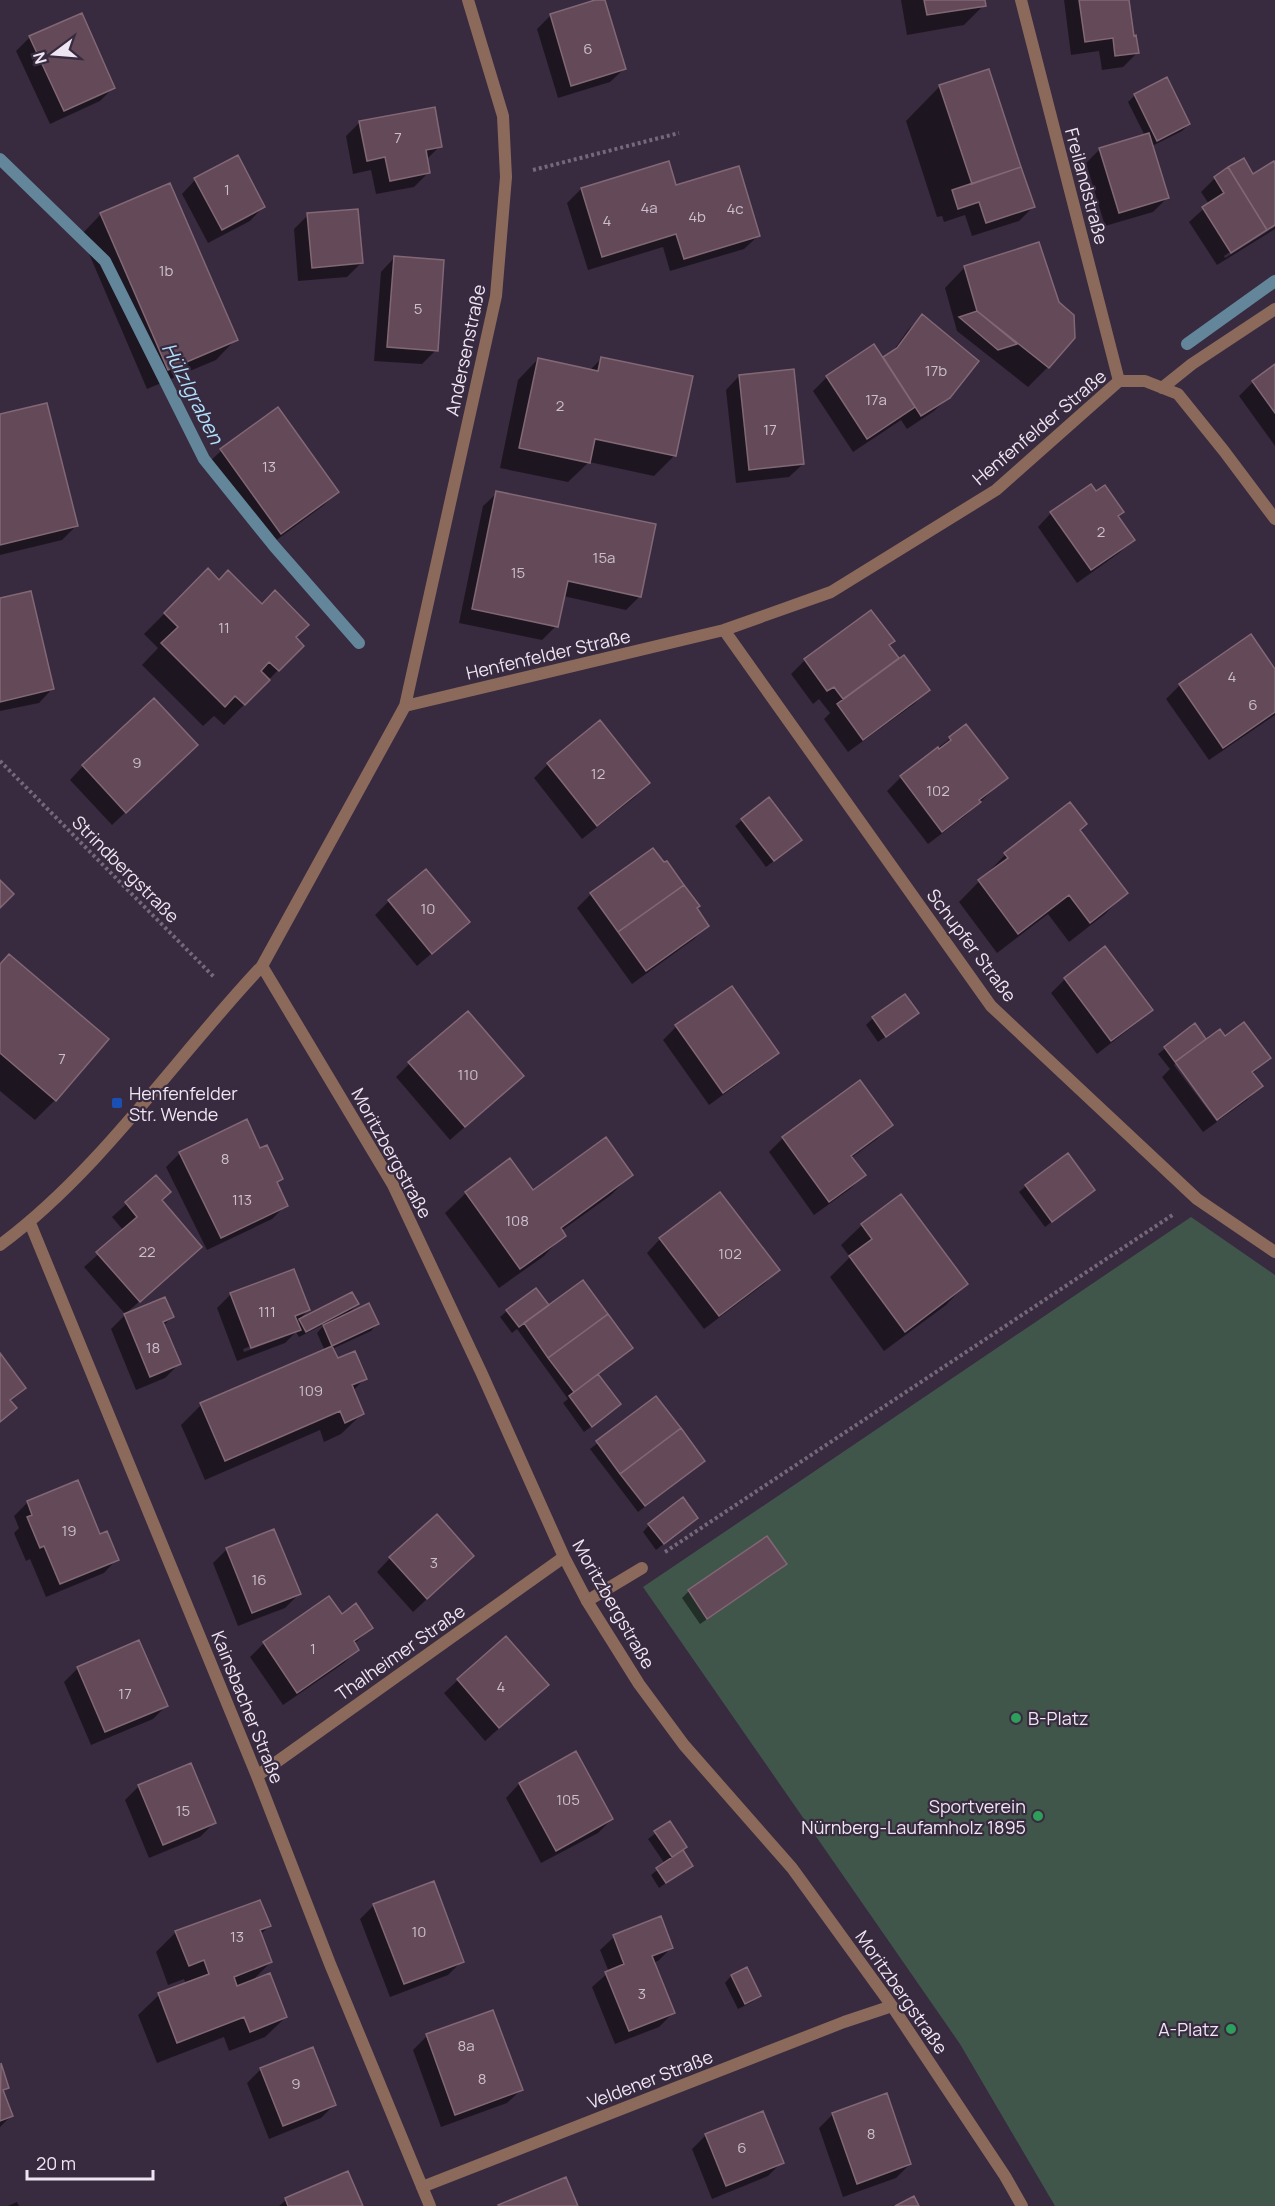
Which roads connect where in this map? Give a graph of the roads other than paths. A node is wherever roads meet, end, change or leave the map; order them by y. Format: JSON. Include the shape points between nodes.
{"nodes":[{"id":1,"x":468,"y":0,"type":"edge"},
{"id":2,"x":1020,"y":0,"type":"edge"},
{"id":3,"x":1275,"y":309,"type":"edge"},
{"id":4,"x":1119,"y":381,"type":"junction"},
{"id":5,"x":1162,"y":388,"type":"junction"},
{"id":6,"x":1275,"y":519,"type":"edge"},
{"id":7,"x":724,"y":630,"type":"junction"},
{"id":8,"x":405,"y":706,"type":"junction"},
{"id":9,"x":262,"y":966,"type":"junction"},
{"id":10,"x":30,"y":1223,"type":"junction"},
{"id":11,"x":0,"y":1245,"type":"edge"},
{"id":12,"x":1275,"y":1252,"type":"edge"},
{"id":13,"x":564,"y":1557,"type":"junction"},
{"id":14,"x":642,"y":1568,"type":"road end"},
{"id":15,"x":587,"y":1601,"type":"junction"},
{"id":16,"x":257,"y":1776,"type":"junction"},
{"id":17,"x":892,"y":2006,"type":"junction"},
{"id":18,"x":422,"y":2187,"type":"junction"},
{"id":19,"x":430,"y":2206,"type":"edge"},
{"id":20,"x":1022,"y":2206,"type":"edge"}],
"edges":[{"from":1,"to":8,"type":"street","name":"Andersenstraße","via":[[503,116],[506,177],[496,296]]},
{"from":2,"to":4,"type":"street","name":"Freilandstraße"},
{"from":3,"to":5,"type":"street"},
{"from":4,"to":5,"type":"street","name":"Henfenfelder Straße","via":[[1145,381]]},
{"from":4,"to":7,"type":"street","name":"Henfenfelder Straße","via":[[996,490],[831,592]]},
{"from":5,"to":6,"type":"street","name":"Henfenfelder Straße","via":[[1178,394]]},
{"from":7,"to":8,"type":"street","name":"Henfenfelder Straße"},
{"from":7,"to":12,"type":"street","name":"Schupfer Straße","via":[[991,1006],[1197,1199]]},
{"from":8,"to":9,"type":"street"},
{"from":9,"to":10,"type":"street","via":[[140,1107]]},
{"from":9,"to":13,"type":"street","name":"Moritzbergstraße","via":[[393,1185]]},
{"from":10,"to":11,"type":"street"},
{"from":10,"to":16,"type":"street","name":"Kainsbacher Straße"},
{"from":13,"to":15,"type":"street","name":"Moritzbergstraße"},
{"from":13,"to":16,"type":"street","name":"Thalheimer Straße"},
{"from":14,"to":15,"type":"street"},
{"from":15,"to":17,"type":"street","name":"Moritzbergstraße","via":[[639,1684],[684,1745],[792,1869]]},
{"from":16,"to":18,"type":"street","name":"Kainsbacher Straße"},
{"from":17,"to":18,"type":"street","name":"Veldener Straße"},
{"from":17,"to":20,"type":"street","name":"Moritzbergstraße"},
{"from":18,"to":19,"type":"street","name":"Kainsbacher Straße"}]}
